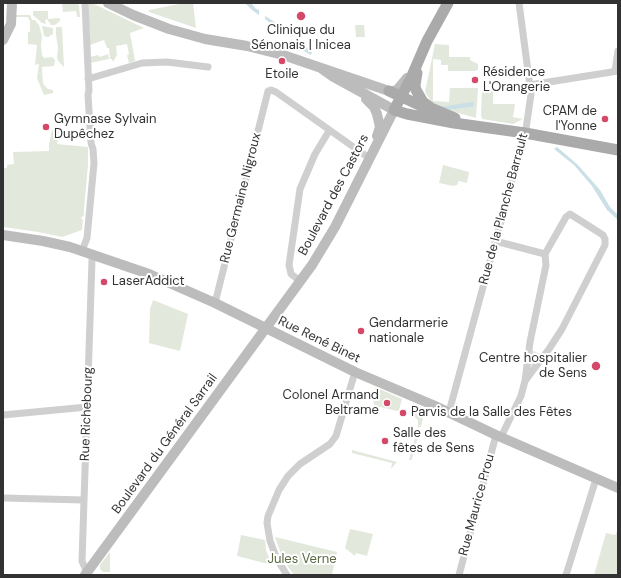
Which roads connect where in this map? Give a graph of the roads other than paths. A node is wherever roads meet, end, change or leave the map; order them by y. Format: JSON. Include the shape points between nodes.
{"nodes":[{"id":1,"x":8,"y":3,"type":"edge"},
{"id":2,"x":12,"y":3,"type":"edge"},
{"id":3,"x":85,"y":3,"type":"edge"},
{"id":4,"x":108,"y":3,"type":"edge"},
{"id":5,"x":448,"y":3,"type":"edge"},
{"id":6,"x":519,"y":3,"type":"edge"},
{"id":7,"x":3,"y":32,"type":"edge"},
{"id":8,"x":3,"y":40,"type":"edge"},
{"id":9,"x":427,"y":40,"type":"junction"},
{"id":10,"x":618,"y":51,"type":"edge"},
{"id":11,"x":208,"y":67,"type":"dead end"},
{"id":12,"x":322,"y":68,"type":"junction"},
{"id":13,"x":616,"y":71,"type":"edge"},
{"id":14,"x":88,"y":79,"type":"junction"},
{"id":15,"x":342,"y":82,"type":"junction"},
{"id":16,"x":530,"y":85,"type":"junction"},
{"id":17,"x":389,"y":91,"type":"junction"},
{"id":18,"x":397,"y":103,"type":"junction"},
{"id":19,"x":468,"y":125,"type":"junction"},
{"id":20,"x":498,"y":129,"type":"junction"},
{"id":21,"x":329,"y":131,"type":"junction"},
{"id":22,"x":525,"y":132,"type":"junction"},
{"id":23,"x":618,"y":150,"type":"edge"},
{"id":24,"x":368,"y":158,"type":"junction"},
{"id":25,"x":3,"y":235,"type":"edge"},
{"id":26,"x":495,"y":241,"type":"junction"},
{"id":27,"x":82,"y":251,"type":"junction"},
{"id":28,"x":545,"y":254,"type":"junction"},
{"id":29,"x":93,"y":255,"type":"junction"},
{"id":30,"x":300,"y":281,"type":"junction"},
{"id":31,"x":215,"y":303,"type":"junction"},
{"id":32,"x":266,"y":329,"type":"junction"},
{"id":33,"x":355,"y":372,"type":"junction"},
{"id":34,"x":525,"y":382,"type":"junction"},
{"id":35,"x":87,"y":407,"type":"junction"},
{"id":36,"x":449,"y":412,"type":"junction"},
{"id":37,"x":3,"y":415,"type":"edge"},
{"id":38,"x":498,"y":436,"type":"junction"},
{"id":39,"x":596,"y":479,"type":"junction"},
{"id":40,"x":618,"y":488,"type":"edge"},
{"id":41,"x":3,"y":498,"type":"edge"},
{"id":42,"x":84,"y":500,"type":"junction"},
{"id":43,"x":86,"y":574,"type":"edge"},
{"id":44,"x":287,"y":575,"type":"edge"},
{"id":45,"x":459,"y":575,"type":"edge"},
{"id":46,"x":566,"y":575,"type":"edge"}],
"edges":[{"from":1,"to":7,"type":"main road","via":[[8,18]]},
{"from":2,"to":8,"type":"main road","via":[[11,24]]},
{"from":3,"to":14,"type":"street"},
{"from":4,"to":12,"type":"main road","via":[[176,31],[257,48]]},
{"from":5,"to":9,"type":"main road"},
{"from":6,"to":16,"type":"street","name":"Rue de la Planche Barrault"},
{"from":9,"to":17,"type":"main road","via":[[402,86],[395,91]]},
{"from":9,"to":18,"type":"main road"},
{"from":9,"to":20,"type":"main road","via":[[415,85],[424,102],[447,115]]},
{"from":10,"to":13,"type":"street"},
{"from":11,"to":14,"type":"street","via":[[167,62],[142,63]]},
{"from":12,"to":15,"type":"main road"},
{"from":12,"to":17,"type":"main road"},
{"from":12,"to":18,"type":"main road"},
{"from":13,"to":16,"type":"street"},
{"from":14,"to":27,"type":"street","via":[[94,163],[87,238]]},
{"from":15,"to":18,"type":"main road"},
{"from":15,"to":24,"type":"main road","via":[[370,102],[376,111],[380,127]]},
{"from":16,"to":22,"type":"street","name":"Rue de la Planche Barrault"},
{"from":17,"to":18,"type":"main road"},
{"from":18,"to":19,"type":"main road"},
{"from":18,"to":19,"type":"main road","via":[[411,105],[454,123]]},
{"from":18,"to":24,"type":"main road","name":"Boulevard des Castors"},
{"from":19,"to":20,"type":"main road"},
{"from":20,"to":22,"type":"main road"},
{"from":21,"to":24,"type":"street"},
{"from":21,"to":30,"type":"street","via":[[300,189],[289,261],[291,274]]},
{"from":21,"to":31,"type":"street","name":"Rue Germaine Nigroux","via":[[276,92],[267,92]]},
{"from":22,"to":23,"type":"main road"},
{"from":22,"to":26,"type":"street","name":"Rue de la Planche Barrault"},
{"from":24,"to":30,"type":"main road","name":"Boulevard des Castors","via":[[326,244]]},
{"from":25,"to":27,"type":"main road","name":"Rue René Binet","via":[[43,241]]},
{"from":26,"to":28,"type":"street"},
{"from":26,"to":36,"type":"street","name":"Rue de la Planche Barrault"},
{"from":27,"to":29,"type":"main road","name":"Rue René Binet"},
{"from":28,"to":34,"type":"street","via":[[545,274],[530,342]]},
{"from":28,"to":34,"type":"street","via":[[570,214],[603,235],[605,239],[605,244],[562,329]]},
{"from":29,"to":31,"type":"main road","name":"Rue René Binet","via":[[149,274]]},
{"from":29,"to":35,"type":"street","name":"Rue Richebourg"},
{"from":30,"to":32,"type":"main road","name":"Boulevard des Castors"},
{"from":31,"to":32,"type":"main road","name":"Rue René Binet"},
{"from":32,"to":33,"type":"main road","name":"Rue René Binet"},
{"from":32,"to":43,"type":"main road","name":"Boulevard du Général Sarrail"},
{"from":33,"to":36,"type":"main road","name":"Rue René Binet"},
{"from":33,"to":44,"type":"street","via":[[336,436],[330,444],[300,464],[288,476],[268,516],[270,541]]},
{"from":34,"to":38,"type":"street","name":"Rue Maurice Prou","via":[[521,396]]},
{"from":35,"to":37,"type":"street"},
{"from":35,"to":42,"type":"street","name":"Rue Richebourg"},
{"from":36,"to":38,"type":"main road","name":"Rue René Binet"},
{"from":38,"to":39,"type":"main road","name":"Rue René Binet"},
{"from":38,"to":45,"type":"street","name":"Rue Maurice Prou"},
{"from":39,"to":40,"type":"main road","name":"Rue René Binet"},
{"from":39,"to":46,"type":"street"},
{"from":41,"to":42,"type":"street"},
{"from":42,"to":43,"type":"street","name":"Rue Richebourg","via":[[82,561]]}]}
